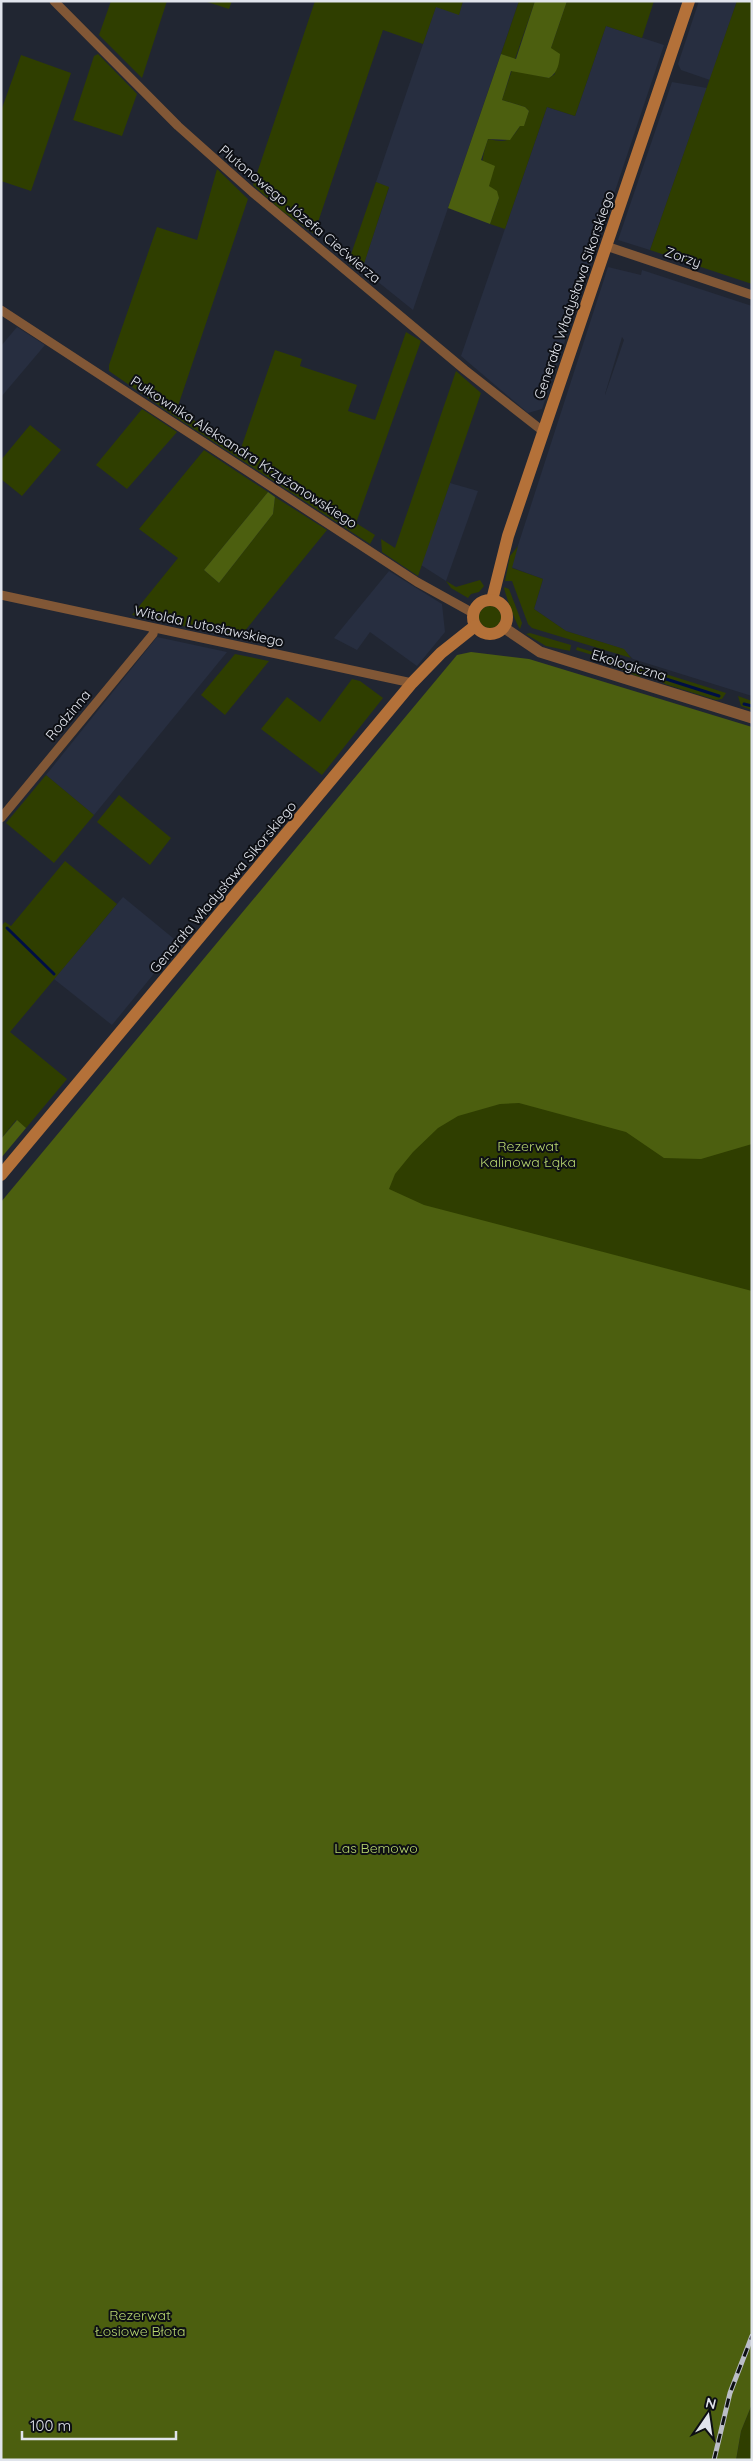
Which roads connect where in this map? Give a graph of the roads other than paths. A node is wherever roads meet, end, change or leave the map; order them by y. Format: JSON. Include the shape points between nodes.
{"nodes":[{"id":1,"x":54,"y":1,"type":"edge"},
{"id":2,"x":689,"y":1,"type":"edge"},
{"id":3,"x":606,"y":246,"type":"junction"},
{"id":4,"x":752,"y":295,"type":"edge"},
{"id":5,"x":1,"y":310,"type":"edge"},
{"id":6,"x":544,"y":432,"type":"junction"},
{"id":7,"x":1,"y":595,"type":"edge"},
{"id":8,"x":492,"y":600,"type":"junction"},
{"id":9,"x":474,"y":612,"type":"junction"},
{"id":10,"x":475,"y":626,"type":"junction"},
{"id":11,"x":503,"y":627,"type":"junction"},
{"id":12,"x":154,"y":629,"type":"junction"},
{"id":13,"x":412,"y":684,"type":"junction"},
{"id":14,"x":752,"y":718,"type":"edge"},
{"id":15,"x":1,"y":818,"type":"edge"},
{"id":16,"x":1,"y":1175,"type":"edge"}],
"edges":[{"from":1,"to":6,"type":"street","name":"Plutonowego Józefa Ciećwierza","via":[[178,126],[252,192]]},
{"from":2,"to":3,"type":"main road","name":"Generała Władysława Sikorskiego"},
{"from":3,"to":4,"type":"street","name":"Zorzy"},
{"from":3,"to":6,"type":"main road","name":"Generała Władysława Sikorskiego"},
{"from":5,"to":9,"type":"street","name":"Pułkownika Aleksandra Krzyżanowskiego","via":[[417,582]]},
{"from":6,"to":8,"type":"main road","name":"Generała Władysława Sikorskiego","via":[[508,536]]},
{"from":7,"to":12,"type":"street","name":"Witolda Lutosławskiego"},
{"from":8,"to":9,"type":"main road","via":[[480,603]]},
{"from":8,"to":11,"type":"main road","via":[[504,609],[507,617]]},
{"from":9,"to":10,"type":"main road"},
{"from":10,"to":11,"type":"main road","via":[[490,634]]},
{"from":10,"to":13,"type":"main road","name":"Generała Władysława Sikorskiego","via":[[446,648]]},
{"from":11,"to":14,"type":"street","name":"Ekologiczna","via":[[540,652]]},
{"from":12,"to":13,"type":"street","name":"Witolda Lutosławskiego"},
{"from":12,"to":15,"type":"street","name":"Rodzinna"},
{"from":13,"to":16,"type":"main road","name":"Generała Władysława Sikorskiego"}]}
